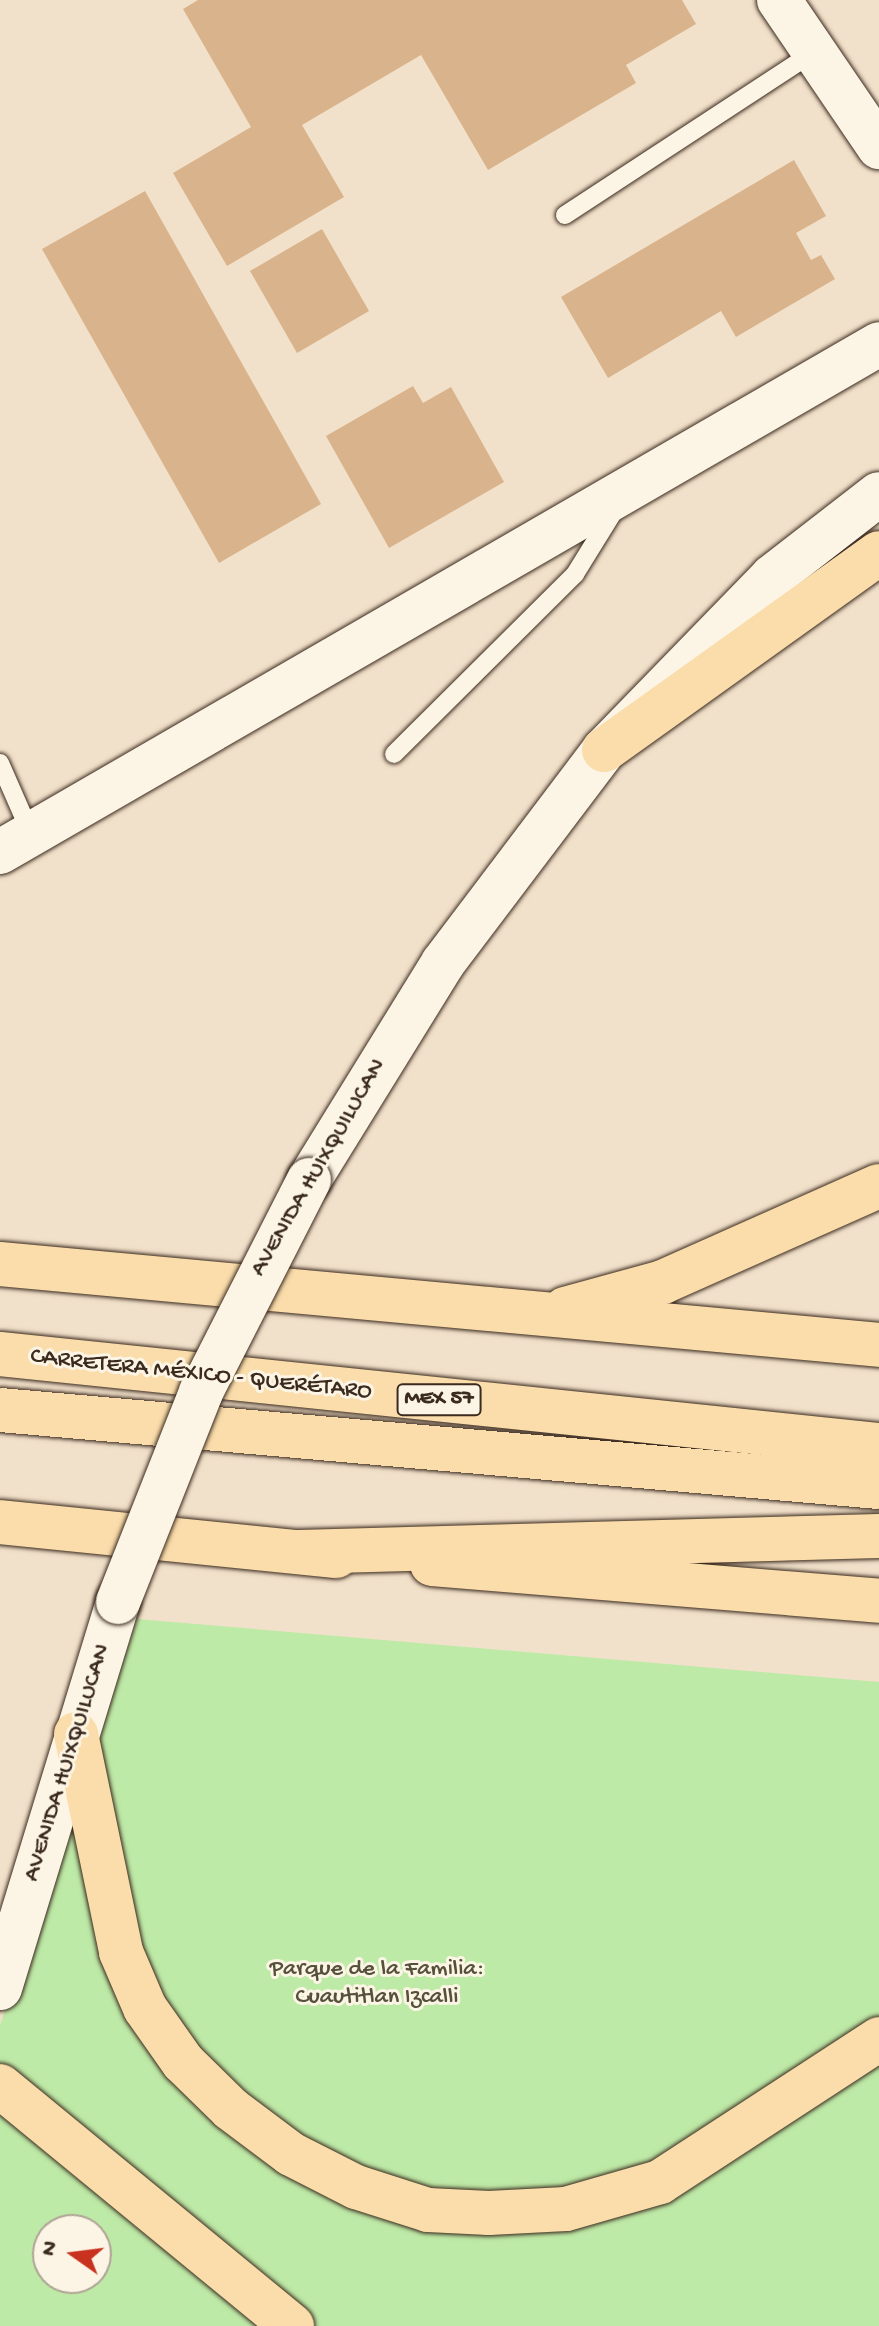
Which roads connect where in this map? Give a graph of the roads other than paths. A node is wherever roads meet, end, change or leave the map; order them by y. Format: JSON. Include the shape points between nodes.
{"nodes":[{"id":1,"x":779,"y":0,"type":"edge"},
{"id":2,"x":814,"y":51,"type":"junction"},
{"id":3,"x":879,"y":147,"type":"edge"},
{"id":4,"x":565,"y":215,"type":"dead end"},
{"id":5,"x":879,"y":344,"type":"edge"},
{"id":6,"x":628,"y":489,"type":"junction"},
{"id":7,"x":879,"y":494,"type":"edge"},
{"id":8,"x":879,"y":553,"type":"edge"},
{"id":9,"x":604,"y":750,"type":"junction"},
{"id":10,"x":394,"y":754,"type":"dead end"},
{"id":11,"x":0,"y":763,"type":"edge"},
{"id":12,"x":15,"y":843,"type":"edge"},
{"id":13,"x":879,"y":1186,"type":"edge"},
{"id":14,"x":0,"y":1264,"type":"edge"},
{"id":15,"x":539,"y":1317,"type":"junction"},
{"id":16,"x":0,"y":1336,"type":"edge"},
{"id":17,"x":879,"y":1345,"type":"edge"},
{"id":18,"x":0,"y":1354,"type":"edge"},
{"id":19,"x":115,"y":1364,"type":"junction"},
{"id":20,"x":0,"y":1410,"type":"edge"},
{"id":21,"x":879,"y":1445,"type":"edge"},
{"id":22,"x":879,"y":1487,"type":"edge"},
{"id":23,"x":0,"y":1522,"type":"edge"},
{"id":24,"x":879,"y":1536,"type":"edge"},
{"id":25,"x":299,"y":1552,"type":"junction"},
{"id":26,"x":879,"y":1601,"type":"edge"},
{"id":27,"x":76,"y":1734,"type":"junction"},
{"id":28,"x":0,"y":1988,"type":"edge"},
{"id":29,"x":879,"y":2039,"type":"edge"},
{"id":30,"x":0,"y":2086,"type":"edge"},
{"id":31,"x":292,"y":2326,"type":"edge"}],
"edges":[{"from":1,"to":2,"type":"main road"},
{"from":2,"to":3,"type":"main road"},
{"from":2,"to":4,"type":"lane"},
{"from":5,"to":6,"type":"main road"},
{"from":6,"to":10,"type":"lane","via":[[575,574]]},
{"from":6,"to":12,"type":"main road"},
{"from":7,"to":9,"type":"main road","name":"AVENIDA HUIXQUILUCAN","via":[[772,577]]},
{"from":8,"to":9,"type":"main road"},
{"from":9,"to":27,"type":"main road","name":"AVENIDA HUIXQUILUCAN","bridge":true,"via":[[468,928],[309,1180],[201,1392],[118,1602]]},
{"from":11,"to":12,"type":"lane"},
{"from":13,"to":15,"type":"main road","via":[[663,1282]]},
{"from":14,"to":15,"type":"main road"},
{"from":15,"to":17,"type":"main road"},
{"from":16,"to":19,"type":"main road"},
{"from":18,"to":19,"type":"main road","name":"CARRETERA MÉXICO - QUERÉTARO","number":"MEX 57"},
{"from":19,"to":21,"type":"main road","name":"CARRETERA MÉXICO - QUERÉTARO","number":"MEX 57"},
{"from":20,"to":22,"type":"main road","name":"CARRETERA MÉXICO - QUERÉTARO","number":"MEX 57"},
{"from":23,"to":25,"type":"main road"},
{"from":24,"to":25,"type":"main road"},
{"from":25,"to":26,"type":"main road"},
{"from":27,"to":28,"type":"main road","name":"AVENIDA HUIXQUILUCAN"},
{"from":27,"to":29,"type":"main road","via":[[121,1952],[145,2008],[183,2062],[231,2109],[291,2154],[356,2187],[428,2210],[566,2209],[660,2182]]},
{"from":30,"to":31,"type":"main road"}]}
